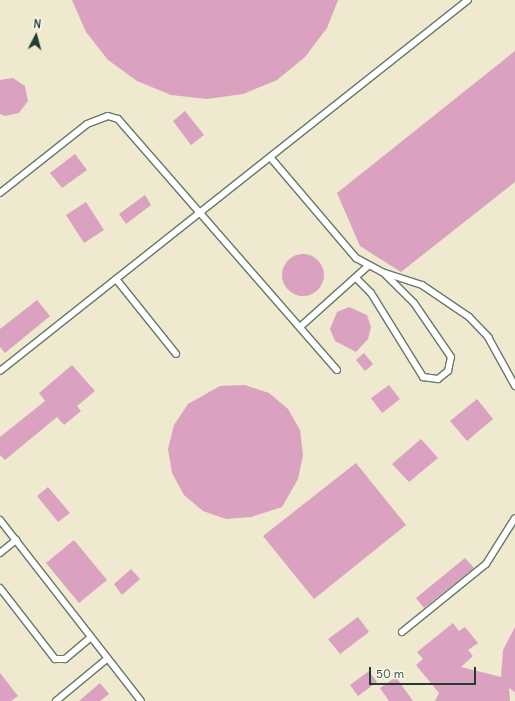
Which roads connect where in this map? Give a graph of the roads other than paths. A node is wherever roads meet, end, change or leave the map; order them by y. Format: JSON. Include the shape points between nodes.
{"nodes":[{"id":1,"x":468,"y":0,"type":"edge"},
{"id":2,"x":270,"y":157,"type":"junction"},
{"id":3,"x":0,"y":193,"type":"edge"},
{"id":4,"x":201,"y":212,"type":"junction"},
{"id":5,"x":368,"y":266,"type":"junction"},
{"id":6,"x":382,"y":272,"type":"junction"},
{"id":7,"x":356,"y":278,"type":"junction"},
{"id":8,"x":116,"y":279,"type":"junction"},
{"id":9,"x":300,"y":327,"type":"junction"},
{"id":10,"x":176,"y":354,"type":"dead end"},
{"id":11,"x":337,"y":370,"type":"dead end"},
{"id":12,"x":0,"y":371,"type":"edge"},
{"id":13,"x":515,"y":386,"type":"edge"},
{"id":14,"x":515,"y":518,"type":"edge"},
{"id":15,"x":0,"y":520,"type":"edge"},
{"id":16,"x":16,"y":540,"type":"junction"},
{"id":17,"x":0,"y":554,"type":"edge"},
{"id":18,"x":0,"y":588,"type":"edge"},
{"id":19,"x":402,"y":632,"type":"dead end"},
{"id":20,"x":91,"y":637,"type":"junction"},
{"id":21,"x":108,"y":658,"type":"junction"},
{"id":22,"x":56,"y":701,"type":"edge"},
{"id":23,"x":141,"y":701,"type":"edge"}],
"edges":[{"from":1,"to":2,"type":"lane"},
{"from":2,"to":4,"type":"lane"},
{"from":2,"to":5,"type":"lane","via":[[345,248]]},
{"from":3,"to":4,"type":"lane","via":[[87,124],[108,116],[127,125]]},
{"from":4,"to":8,"type":"lane"},
{"from":4,"to":9,"type":"lane"},
{"from":5,"to":6,"type":"lane"},
{"from":5,"to":7,"type":"lane"},
{"from":6,"to":7,"type":"lane","via":[[414,303],[451,357],[448,371],[438,379],[423,377],[371,293]]},
{"from":6,"to":13,"type":"lane","via":[[422,285],[469,317],[496,349]]},
{"from":7,"to":9,"type":"lane"},
{"from":8,"to":10,"type":"lane"},
{"from":8,"to":12,"type":"lane"},
{"from":9,"to":11,"type":"lane"},
{"from":14,"to":19,"type":"lane","via":[[486,564]]},
{"from":15,"to":16,"type":"lane"},
{"from":16,"to":17,"type":"lane"},
{"from":16,"to":20,"type":"lane"},
{"from":18,"to":20,"type":"lane","via":[[55,659],[64,659]]},
{"from":20,"to":21,"type":"lane"},
{"from":21,"to":22,"type":"lane"},
{"from":21,"to":23,"type":"lane"}]}
